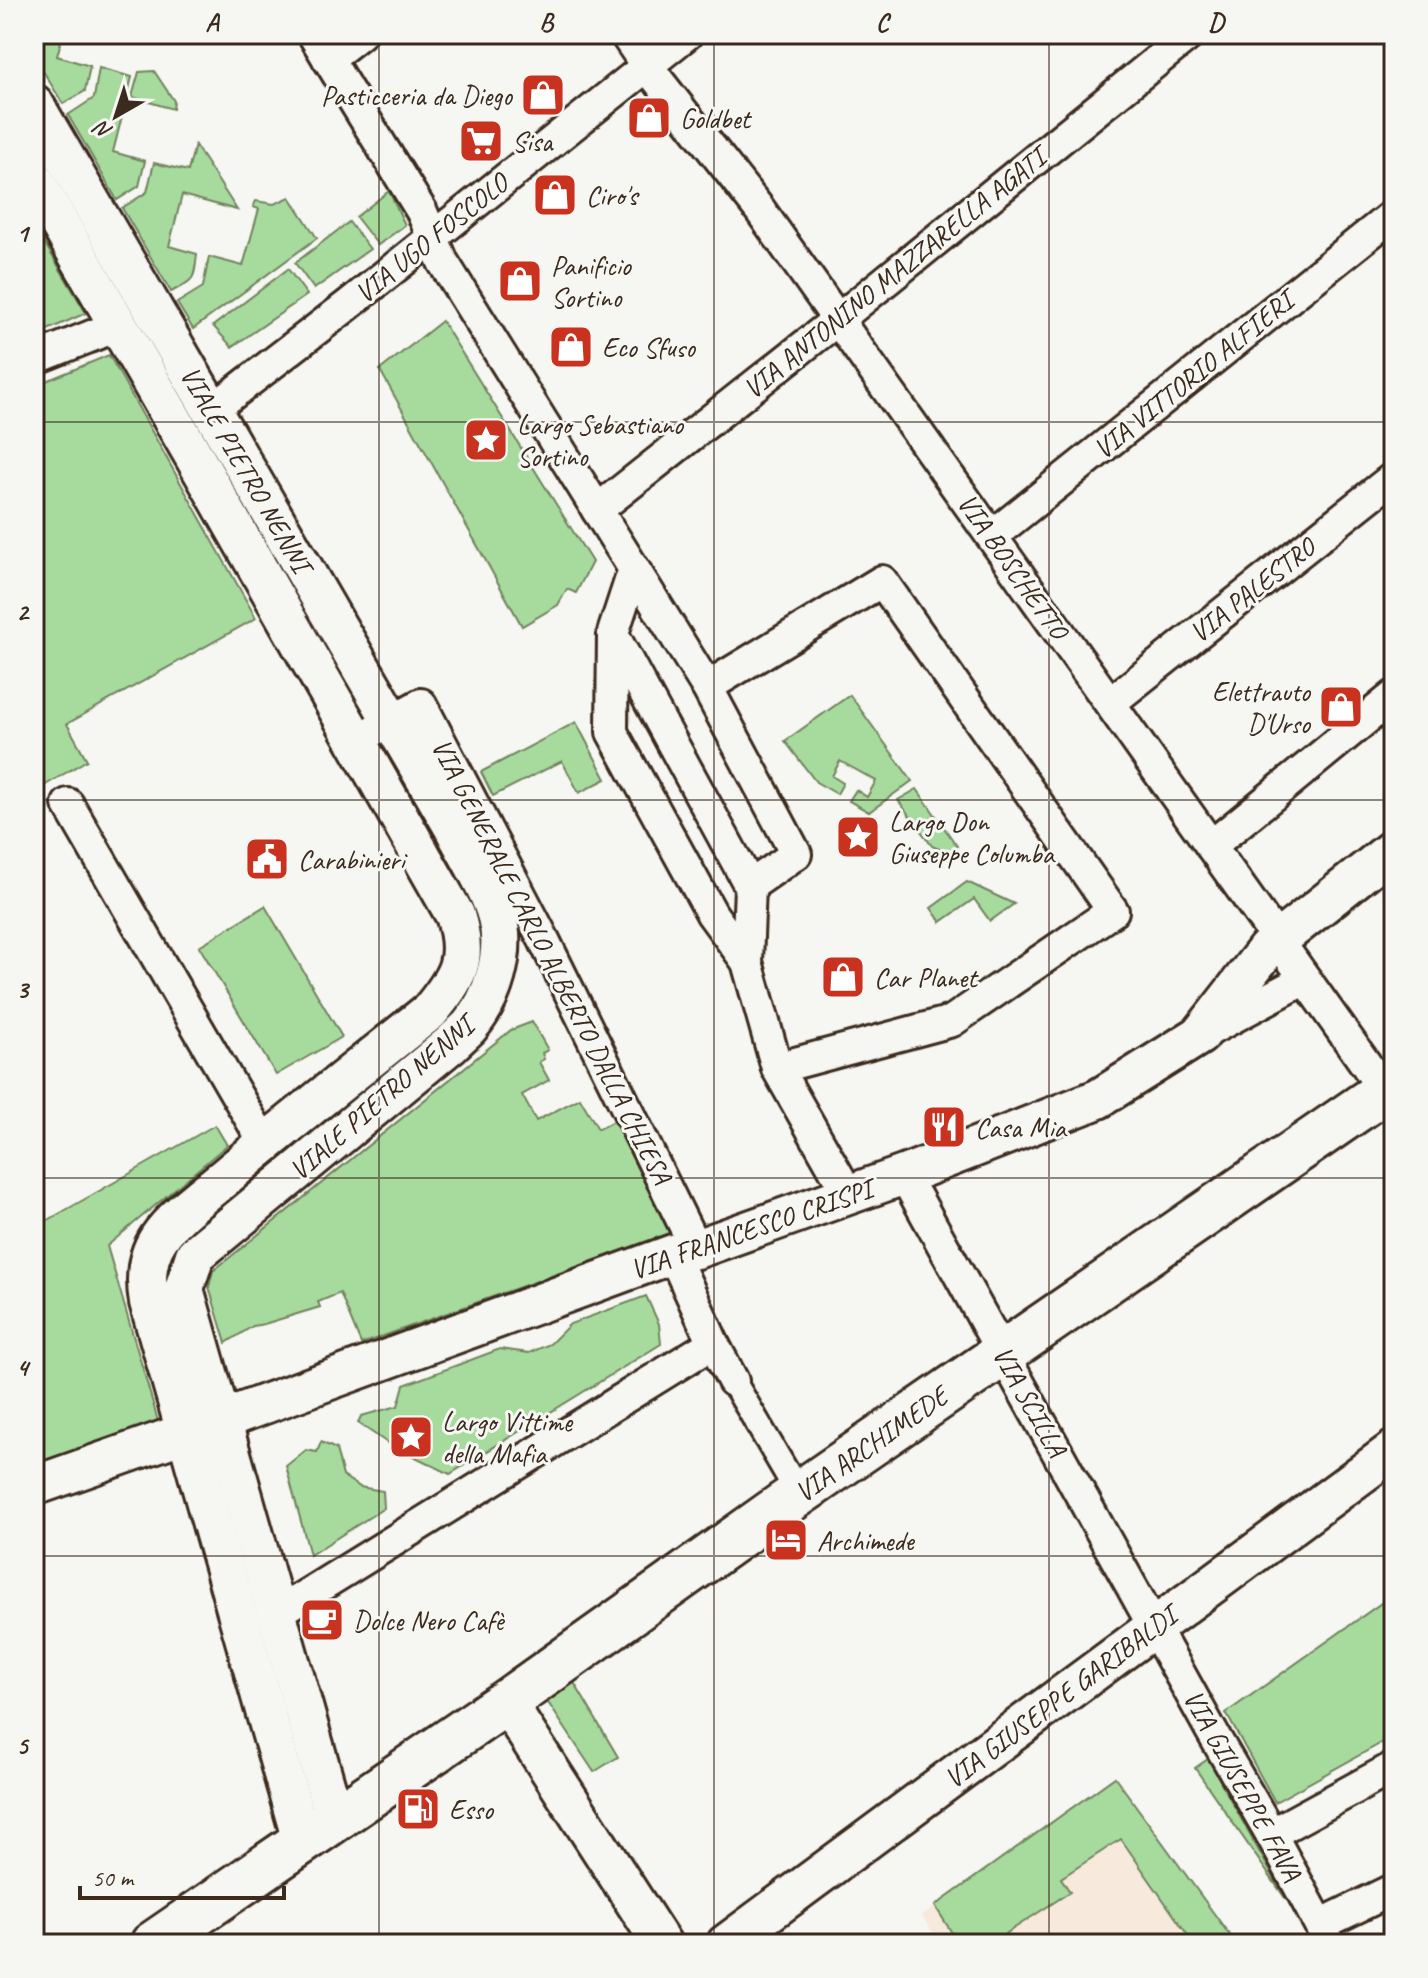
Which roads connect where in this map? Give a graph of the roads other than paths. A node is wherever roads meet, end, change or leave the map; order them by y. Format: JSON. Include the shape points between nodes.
{"nodes":[{"id":1,"x":360,"y":34,"type":"edge"},
{"id":2,"x":625,"y":34,"type":"edge"},
{"id":3,"x":687,"y":34,"type":"edge"},
{"id":4,"x":1190,"y":34,"type":"edge"},
{"id":5,"x":321,"y":46,"type":"edge"},
{"id":6,"x":646,"y":65,"type":"junction"},
{"id":7,"x":34,"y":104,"type":"edge"},
{"id":8,"x":34,"y":179,"type":"edge"},
{"id":9,"x":1394,"y":214,"type":"edge"},
{"id":10,"x":432,"y":237,"type":"junction"},
{"id":11,"x":837,"y":320,"type":"junction"},
{"id":12,"x":119,"y":325,"type":"junction"},
{"id":13,"x":34,"y":359,"type":"edge"},
{"id":14,"x":166,"y":406,"type":"junction"},
{"id":15,"x":213,"y":412,"type":"junction"},
{"id":16,"x":195,"y":458,"type":"junction"},
{"id":17,"x":1394,"y":477,"type":"edge"},
{"id":18,"x":597,"y":510,"type":"junction"},
{"id":19,"x":992,"y":536,"type":"junction"},
{"id":20,"x":634,"y":569,"type":"junction"},
{"id":21,"x":613,"y":633,"type":"junction"},
{"id":22,"x":707,"y":687,"type":"junction"},
{"id":23,"x":1394,"y":696,"type":"edge"},
{"id":24,"x":1110,"y":703,"type":"junction"},
{"id":25,"x":391,"y":720,"type":"junction"},
{"id":26,"x":356,"y":740,"type":"junction"},
{"id":27,"x":68,"y":804,"type":"dead end"},
{"id":28,"x":1211,"y":846,"type":"junction"},
{"id":29,"x":1394,"y":848,"type":"edge"},
{"id":30,"x":750,"y":886,"type":"junction"},
{"id":31,"x":462,"y":937,"type":"junction"},
{"id":32,"x":500,"y":940,"type":"junction"},
{"id":33,"x":544,"y":940,"type":"junction"},
{"id":34,"x":1278,"y":940,"type":"junction"},
{"id":35,"x":747,"y":962,"type":"junction"},
{"id":36,"x":1305,"y":979,"type":"junction"},
{"id":37,"x":445,"y":992,"type":"junction"},
{"id":38,"x":483,"y":1007,"type":"junction"},
{"id":39,"x":1200,"y":1035,"type":"junction"},
{"id":40,"x":777,"y":1068,"type":"junction"},
{"id":41,"x":1391,"y":1093,"type":"edge"},
{"id":42,"x":265,"y":1144,"type":"junction"},
{"id":43,"x":904,"y":1175,"type":"junction"},
{"id":44,"x":849,"y":1195,"type":"junction"},
{"id":45,"x":159,"y":1237,"type":"junction"},
{"id":46,"x":685,"y":1252,"type":"junction"},
{"id":47,"x":190,"y":1272,"type":"junction"},
{"id":48,"x":147,"y":1289,"type":"junction"},
{"id":49,"x":713,"y":1343,"type":"junction"},
{"id":50,"x":1004,"y":1352,"type":"junction"},
{"id":51,"x":733,"y":1381,"type":"joint"},
{"id":52,"x":221,"y":1420,"type":"junction"},
{"id":53,"x":185,"y":1433,"type":"junction"},
{"id":54,"x":1394,"y":1450,"type":"edge"},
{"id":55,"x":34,"y":1486,"type":"edge"},
{"id":56,"x":799,"y":1494,"type":"junction"},
{"id":57,"x":277,"y":1613,"type":"junction"},
{"id":58,"x":1155,"y":1627,"type":"junction"},
{"id":59,"x":506,"y":1702,"type":"junction"},
{"id":60,"x":1394,"y":1767,"type":"edge"},
{"id":61,"x":319,"y":1830,"type":"junction"},
{"id":62,"x":1271,"y":1834,"type":"junction"},
{"id":63,"x":1394,"y":1889,"type":"edge"},
{"id":64,"x":1325,"y":1934,"type":"edge"},
{"id":65,"x":153,"y":1944,"type":"edge"},
{"id":66,"x":662,"y":1944,"type":"edge"},
{"id":67,"x":726,"y":1944,"type":"edge"}],
"edges":[{"from":1,"to":5,"type":"street"},
{"from":2,"to":6,"type":"street","name":"VIA BOSCHETTO"},
{"from":3,"to":6,"type":"street","name":"VIA UGO FOSCOLO"},
{"from":4,"to":11,"type":"street","name":"VIA ANTONINO MAZZARELLA AGATI"},
{"from":5,"to":10,"type":"street"},
{"from":6,"to":10,"type":"street","name":"VIA UGO FOSCOLO"},
{"from":6,"to":11,"type":"street","name":"VIA BOSCHETTO","via":[[760,210]]},
{"from":7,"to":15,"type":"street","name":"VIALE PIETRO NENNI"},
{"from":8,"to":12,"type":"street","name":"VIALE PIETRO NENNI"},
{"from":9,"to":19,"type":"street","name":"VIA VITTORIO ALFIERI"},
{"from":10,"to":15,"type":"street","name":"VIA UGO FOSCOLO"},
{"from":10,"to":18,"type":"street"},
{"from":11,"to":18,"type":"street","name":"VIA ANTONINO MAZZARELLA AGATI"},
{"from":11,"to":19,"type":"street","name":"VIA BOSCHETTO"},
{"from":12,"to":13,"type":"street"},
{"from":12,"to":14,"type":"street","name":"VIALE PIETRO NENNI"},
{"from":14,"to":15,"type":"street"},
{"from":14,"to":16,"type":"street","name":"VIALE PIETRO NENNI"},
{"from":15,"to":16,"type":"street"},
{"from":15,"to":25,"type":"street","name":"VIALE PIETRO NENNI"},
{"from":16,"to":26,"type":"street","name":"VIALE PIETRO NENNI"},
{"from":17,"to":24,"type":"street","name":"VIA PALESTRO"},
{"from":18,"to":20,"type":"street"},
{"from":19,"to":24,"type":"street","name":"VIA BOSCHETTO"},
{"from":20,"to":21,"type":"street"},
{"from":20,"to":22,"type":"street"},
{"from":21,"to":30,"type":"street"},
{"from":21,"to":35,"type":"street","via":[[612,732],[712,914]]},
{"from":22,"to":30,"type":"street","via":[[796,854]]},
{"from":22,"to":40,"type":"street","via":[[882,581],[1113,911],[952,1021]]},
{"from":23,"to":28,"type":"street"},
{"from":24,"to":28,"type":"street","name":"VIA BOSCHETTO"},
{"from":25,"to":26,"type":"street"},
{"from":25,"to":32,"type":"street","name":"VIALE PIETRO NENNI","via":[[488,894]]},
{"from":25,"to":33,"type":"street","name":"VIA GENERALE CARLO ALBERTO DALLA CHIESA","via":[[421,704]]},
{"from":26,"to":31,"type":"street","name":"VIALE PIETRO NENNI","via":[[455,915]]},
{"from":27,"to":42,"type":"street"},
{"from":28,"to":34,"type":"street","name":"VIA BOSCHETTO"},
{"from":29,"to":34,"type":"street","name":"VIA FRANCESCO CRISPI"},
{"from":30,"to":35,"type":"street"},
{"from":31,"to":32,"type":"street"},
{"from":31,"to":37,"type":"street","name":"VIALE PIETRO NENNI","via":[[462,956]]},
{"from":32,"to":33,"type":"street"},
{"from":32,"to":38,"type":"street","name":"VIALE PIETRO NENNI","via":[[499,964]]},
{"from":33,"to":46,"type":"street","name":"VIA GENERALE CARLO ALBERTO DALLA CHIESA"},
{"from":34,"to":36,"type":"street","name":"VIA BOSCHETTO"},
{"from":34,"to":39,"type":"street","name":"VIA FRANCESCO CRISPI"},
{"from":35,"to":40,"type":"street"},
{"from":36,"to":39,"type":"street"},
{"from":36,"to":41,"type":"street","name":"VIA BOSCHETTO"},
{"from":37,"to":38,"type":"street"},
{"from":37,"to":42,"type":"street","name":"VIALE PIETRO NENNI","via":[[430,1011]]},
{"from":38,"to":47,"type":"street","name":"VIALE PIETRO NENNI","via":[[451,1044]]},
{"from":39,"to":43,"type":"street","name":"VIA FRANCESCO CRISPI","via":[[1098,1099]]},
{"from":40,"to":44,"type":"street"},
{"from":41,"to":50,"type":"main road","name":"VIA ARCHIMEDE"},
{"from":42,"to":45,"type":"street","name":"VIALE PIETRO NENNI"},
{"from":43,"to":44,"type":"street","name":"VIA FRANCESCO CRISPI"},
{"from":43,"to":50,"type":"street","name":"VIA SCILLA"},
{"from":44,"to":46,"type":"street","name":"VIA FRANCESCO CRISPI"},
{"from":45,"to":47,"type":"street"},
{"from":45,"to":48,"type":"street","name":"VIALE PIETRO NENNI","via":[[146,1270]]},
{"from":46,"to":49,"type":"street","name":"VIA GENERALE CARLO ALBERTO DALLA CHIESA"},
{"from":46,"to":52,"type":"street","name":"VIA FRANCESCO CRISPI"},
{"from":47,"to":48,"type":"street"},
{"from":47,"to":52,"type":"street"},
{"from":48,"to":53,"type":"street","name":"VIALE PIETRO NENNI"},
{"from":49,"to":51,"type":"street","name":"VIA GENERALE CARLO ALBERTO DALLA CHIESA"},
{"from":49,"to":57,"type":"street"},
{"from":50,"to":56,"type":"main road","name":"VIA ARCHIMEDE"},
{"from":50,"to":58,"type":"street","name":"VIA SCILLA"},
{"from":51,"to":56,"type":"street"},
{"from":52,"to":53,"type":"street","name":"VIA FRANCESCO CRISPI"},
{"from":52,"to":57,"type":"street"},
{"from":53,"to":55,"type":"street","name":"VIA FRANCESCO CRISPI"},
{"from":53,"to":61,"type":"street","name":"VIALE PIETRO NENNI"},
{"from":54,"to":58,"type":"street","name":"VIA GIUSEPPE GARIBALDI"},
{"from":56,"to":59,"type":"main road","name":"VIA ARCHIMEDE"},
{"from":57,"to":61,"type":"street"},
{"from":58,"to":62,"type":"street","name":"VIA GIUSEPPE FAVA"},
{"from":58,"to":67,"type":"street","name":"VIA GIUSEPPE GARIBALDI"},
{"from":59,"to":61,"type":"main road","name":"VIA ARCHIMEDE"},
{"from":59,"to":66,"type":"street"},
{"from":60,"to":62,"type":"street"},
{"from":61,"to":65,"type":"main road","name":"VIA ARCHIMEDE"},
{"from":62,"to":64,"type":"street","name":"VIA GIUSEPPE FAVA"},
{"from":63,"to":64,"type":"street"}]}
